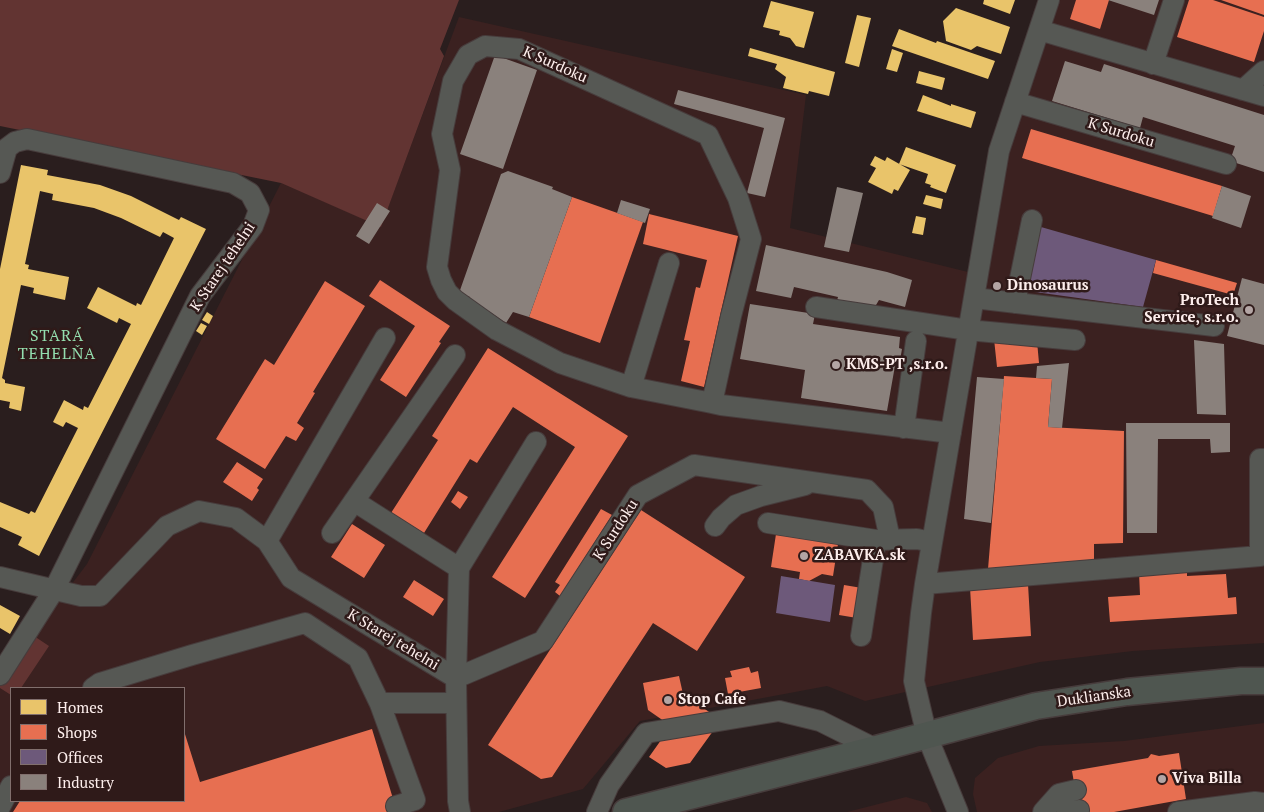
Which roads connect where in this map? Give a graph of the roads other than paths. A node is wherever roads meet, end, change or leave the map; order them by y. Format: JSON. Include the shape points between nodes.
{"nodes":[{"id":1,"x":1049,"y":0,"type":"edge"},
{"id":2,"x":1174,"y":0,"type":"edge"},
{"id":3,"x":1039,"y":30,"type":"junction"},
{"id":4,"x":1153,"y":64,"type":"junction"},
{"id":5,"x":1264,"y":71,"type":"edge"},
{"id":6,"x":1243,"y":90,"type":"junction"},
{"id":7,"x":1264,"y":96,"type":"edge"},
{"id":8,"x":1015,"y":102,"type":"junction"},
{"id":9,"x":1226,"y":164,"type":"dead end"},
{"id":10,"x":0,"y":173,"type":"edge"},
{"id":11,"x":1032,"y":220,"type":"dead end"},
{"id":12,"x":669,"y":263,"type":"dead end"},
{"id":13,"x":974,"y":298,"type":"junction"},
{"id":14,"x":1015,"y":303,"type":"junction"},
{"id":15,"x":816,"y":307,"type":"dead end"},
{"id":16,"x":1214,"y":326,"type":"dead end"},
{"id":17,"x":968,"y":330,"type":"junction"},
{"id":18,"x":385,"y":338,"type":"dead end"},
{"id":19,"x":916,"y":340,"type":"dead end"},
{"id":20,"x":1076,"y":340,"type":"dead end"},
{"id":21,"x":455,"y":356,"type":"dead end"},
{"id":22,"x":631,"y":386,"type":"junction"},
{"id":23,"x":712,"y":403,"type":"junction"},
{"id":24,"x":904,"y":428,"type":"junction"},
{"id":25,"x":950,"y":433,"type":"junction"},
{"id":26,"x":536,"y":442,"type":"dead end"},
{"id":27,"x":1264,"y":459,"type":"edge"},
{"id":28,"x":814,"y":482,"type":"junction"},
{"id":29,"x":354,"y":501,"type":"junction"},
{"id":30,"x":1262,"y":506,"type":"edge"},
{"id":31,"x":768,"y":523,"type":"dead end"},
{"id":32,"x":715,"y":526,"type":"dead end"},
{"id":33,"x":332,"y":533,"type":"dead end"},
{"id":34,"x":883,"y":539,"type":"junction"},
{"id":35,"x":267,"y":542,"type":"junction"},
{"id":36,"x":932,"y":542,"type":"junction"},
{"id":37,"x":459,"y":568,"type":"junction"},
{"id":38,"x":0,"y":577,"type":"edge"},
{"id":39,"x":925,"y":584,"type":"junction"},
{"id":40,"x":54,"y":590,"type":"junction"},
{"id":41,"x":861,"y":636,"type":"dead end"},
{"id":42,"x":0,"y":675,"type":"edge"},
{"id":43,"x":456,"y":678,"type":"junction"},
{"id":44,"x":1264,"y":681,"type":"edge"},
{"id":45,"x":94,"y":687,"type":"edge"},
{"id":46,"x":383,"y":703,"type":"dead end"},
{"id":47,"x":456,"y":703,"type":"junction"},
{"id":48,"x":927,"y":736,"type":"junction"},
{"id":49,"x":876,"y":749,"type":"junction"},
{"id":50,"x":10,"y":788,"type":"edge"},
{"id":51,"x":1076,"y":790,"type":"dead end"},
{"id":52,"x":1249,"y":804,"type":"edge"},
{"id":53,"x":396,"y":806,"type":"dead end"},
{"id":54,"x":0,"y":807,"type":"edge"},
{"id":55,"x":632,"y":811,"type":"edge"},
{"id":56,"x":460,"y":812,"type":"edge"},
{"id":57,"x":597,"y":812,"type":"edge"},
{"id":58,"x":958,"y":812,"type":"edge"},
{"id":59,"x":1043,"y":812,"type":"edge"},
{"id":60,"x":1178,"y":812,"type":"edge"}],
"edges":[{"from":1,"to":3,"type":"street"},
{"from":2,"to":4,"type":"street"},
{"from":3,"to":4,"type":"street"},
{"from":3,"to":8,"type":"street"},
{"from":4,"to":6,"type":"street"},
{"from":5,"to":6,"type":"street"},
{"from":6,"to":7,"type":"street"},
{"from":8,"to":9,"type":"street","name":"K Surdoku"},
{"from":8,"to":13,"type":"street","via":[[999,151]]},
{"from":10,"to":40,"type":"street","name":"K Starej tehelni","via":[[7,148],[27,139],[233,183],[250,193],[259,210],[253,226],[200,296]]},
{"from":11,"to":14,"type":"street"},
{"from":12,"to":22,"type":"street"},
{"from":13,"to":14,"type":"street"},
{"from":13,"to":17,"type":"street"},
{"from":14,"to":16,"type":"street"},
{"from":15,"to":17,"type":"street"},
{"from":17,"to":20,"type":"street"},
{"from":17,"to":25,"type":"street"},
{"from":18,"to":35,"type":"street"},
{"from":19,"to":24,"type":"street"},
{"from":21,"to":29,"type":"street"},
{"from":22,"to":23,"type":"street","name":"K Surdoku"},
{"from":22,"to":23,"type":"street","name":"K Surdoku","via":[[560,363],[497,330],[455,300],[441,280],[437,267],[450,170],[442,134],[447,104],[453,81],[468,55],[486,46],[519,49],[708,135],[738,198],[751,239]]},
{"from":23,"to":24,"type":"street","name":"K Surdoku"},
{"from":24,"to":25,"type":"street","name":"K Surdoku"},
{"from":25,"to":36,"type":"street"},
{"from":26,"to":37,"type":"street"},
{"from":27,"to":30,"type":"street","via":[[1260,459]]},
{"from":28,"to":32,"type":"street","name":"K Surdoku","via":[[736,505]]},
{"from":28,"to":34,"type":"street","name":"K Surdoku","via":[[868,490],[883,507]]},
{"from":28,"to":43,"type":"street","name":"K Surdoku","via":[[694,464],[638,495],[542,641]]},
{"from":29,"to":33,"type":"street"},
{"from":29,"to":37,"type":"street"},
{"from":30,"to":39,"type":"street","via":[[1260,556]]},
{"from":31,"to":34,"type":"street"},
{"from":34,"to":36,"type":"street"},
{"from":34,"to":41,"type":"street"},
{"from":35,"to":40,"type":"street","name":"K Starej tehelni","via":[[236,518],[199,511],[167,526],[100,596]]},
{"from":35,"to":43,"type":"street","name":"K Starej tehelni","via":[[291,578]]},
{"from":36,"to":39,"type":"street"},
{"from":37,"to":43,"type":"street"},
{"from":38,"to":40,"type":"street","name":"K Starej tehelni"},
{"from":39,"to":48,"type":"street","via":[[914,681]]},
{"from":40,"to":42,"type":"street","name":"K Starej tehelni"},
{"from":43,"to":47,"type":"street","name":"K Starej tehelni"},
{"from":44,"to":48,"type":"main road","name":"Duklianska","via":[[1181,686],[1072,700],[1036,706]]},
{"from":45,"to":53,"type":"street","via":[[192,654],[305,623],[358,658],[380,704],[415,800]]},
{"from":46,"to":47,"type":"street"},
{"from":47,"to":56,"type":"street","name":"K Starej tehelni"},
{"from":48,"to":49,"type":"main road","name":"Duklianska"},
{"from":48,"to":58,"type":"street"},
{"from":49,"to":55,"type":"main road","name":"Duklianska"},
{"from":49,"to":57,"type":"street","via":[[820,721],[779,711],[646,733],[609,785]]},
{"from":50,"to":54,"type":"street"},
{"from":51,"to":59,"type":"street","via":[[1060,794]]},
{"from":52,"to":60,"type":"street"}]}
